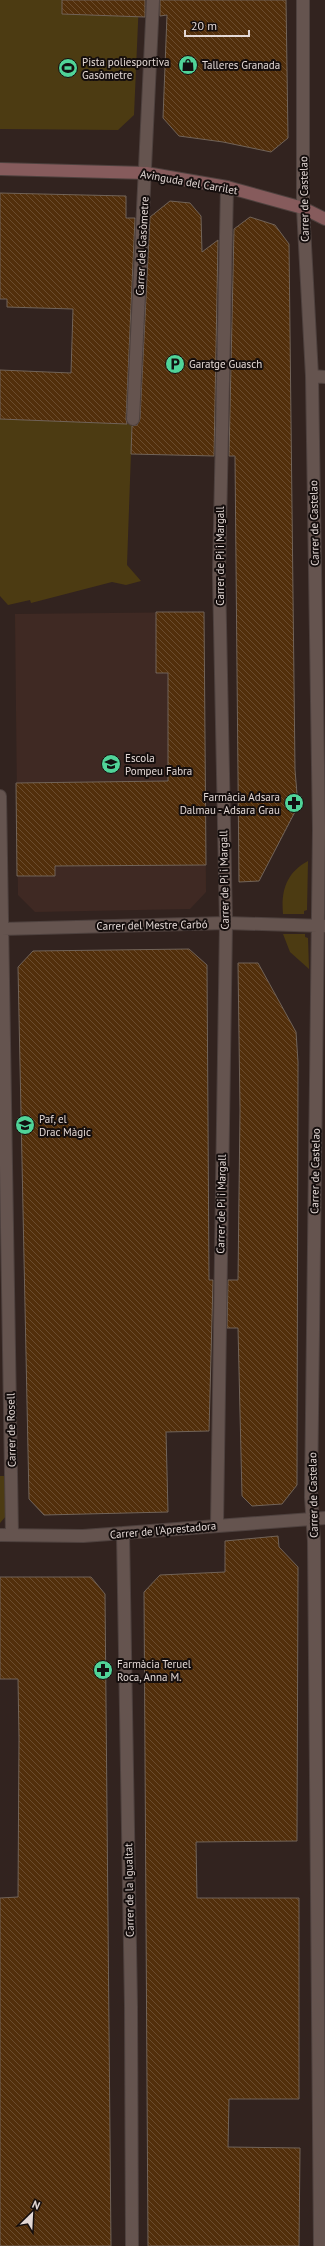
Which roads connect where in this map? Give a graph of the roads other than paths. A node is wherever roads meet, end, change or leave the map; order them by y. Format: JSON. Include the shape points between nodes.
{"nodes":[{"id":1,"x":153,"y":0,"type":"edge"},
{"id":2,"x":303,"y":0,"type":"edge"},
{"id":3,"x":0,"y":170,"type":"edge"},
{"id":4,"x":146,"y":173,"type":"junction"},
{"id":5,"x":227,"y":187,"type":"junction"},
{"id":6,"x":303,"y":208,"type":"junction"},
{"id":7,"x":325,"y":219,"type":"edge"},
{"id":8,"x":312,"y":376,"type":"junction"},
{"id":9,"x":325,"y":377,"type":"edge"},
{"id":10,"x":133,"y":419,"type":"dead end"},
{"id":11,"x":0,"y":796,"type":"edge"},
{"id":12,"x":226,"y":923,"type":"junction"},
{"id":13,"x":321,"y":926,"type":"edge"},
{"id":14,"x":2,"y":929,"type":"junction"},
{"id":15,"x":313,"y":1518,"type":"junction"},
{"id":16,"x":325,"y":1518,"type":"edge"},
{"id":17,"x":217,"y":1525,"type":"junction"},
{"id":18,"x":123,"y":1533,"type":"junction"},
{"id":19,"x":0,"y":1535,"type":"edge"},
{"id":20,"x":12,"y":1535,"type":"junction"},
{"id":21,"x":132,"y":2246,"type":"edge"},
{"id":22,"x":320,"y":2246,"type":"edge"}],
"edges":[{"from":1,"to":4,"type":"street","name":"Carrer del Gasòmetre"},
{"from":2,"to":6,"type":"street","name":"Carrer de Castelao"},
{"from":3,"to":4,"type":"street","name":"Avinguda del Carrilet"},
{"from":4,"to":5,"type":"street","name":"Avinguda del Carrilet"},
{"from":4,"to":10,"type":"street","name":"Carrer del Gasòmetre"},
{"from":5,"to":6,"type":"street","name":"Avinguda del Carrilet"},
{"from":5,"to":12,"type":"street","name":"Carrer de Pi i Margall","via":[[219,575]]},
{"from":6,"to":7,"type":"street","name":"Avinguda del Carrilet"},
{"from":6,"to":8,"type":"street","name":"Carrer de Castelao"},
{"from":8,"to":9,"type":"street"},
{"from":8,"to":13,"type":"street","name":"Carrer de Castelao"},
{"from":11,"to":14,"type":"street","name":"Carrer de Rosell"},
{"from":12,"to":13,"type":"street","name":"Carrer del Mestre Carbó"},
{"from":12,"to":14,"type":"street","name":"Carrer del Mestre Carbó"},
{"from":12,"to":17,"type":"street","name":"Carrer de Pi i Margall"},
{"from":13,"to":15,"type":"street","name":"Carrer de Castelao","via":[[311,1497]]},
{"from":14,"to":20,"type":"street","name":"Carrer de Rosell"},
{"from":15,"to":16,"type":"street","name":"Carrer de l'Aprestadora"},
{"from":15,"to":17,"type":"street","name":"Carrer de l'Aprestadora"},
{"from":15,"to":22,"type":"street","name":"Carrer de Castelao"},
{"from":17,"to":18,"type":"street","name":"Carrer de l'Aprestadora"},
{"from":18,"to":20,"type":"street","name":"Carrer de l'Aprestadora","via":[[83,1536]]},
{"from":18,"to":21,"type":"street","name":"Carrer de la Igualtat","via":[[132,2014]]},
{"from":19,"to":20,"type":"street","name":"Carrer de l'Aprestadora"}]}
